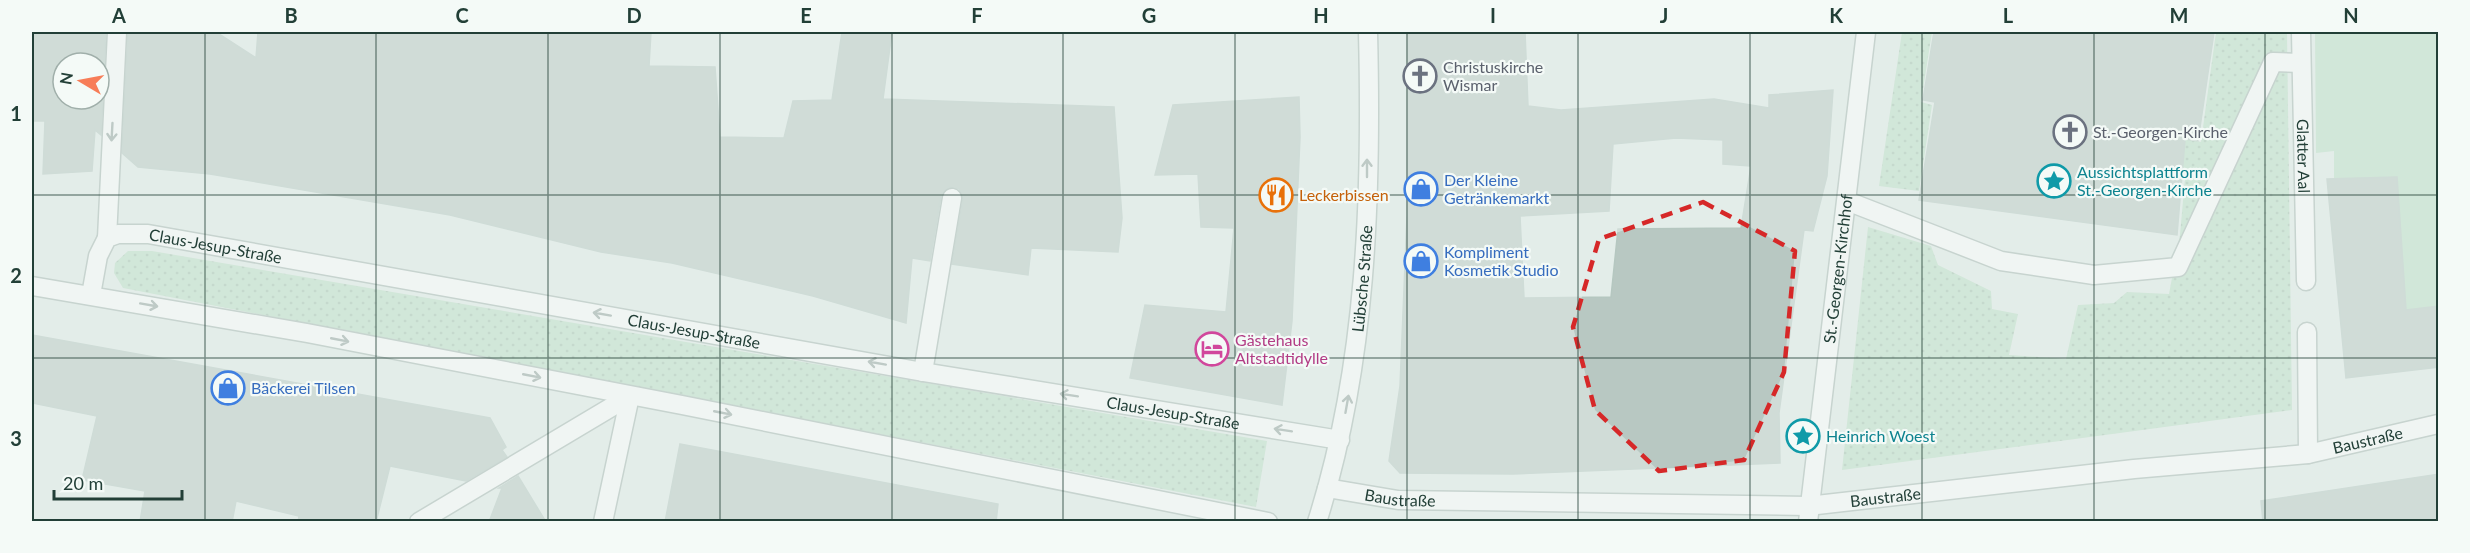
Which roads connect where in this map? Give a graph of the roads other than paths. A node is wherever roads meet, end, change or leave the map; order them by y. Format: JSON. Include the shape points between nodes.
{"nodes":[{"id":1,"x":117,"y":32,"type":"edge"},
{"id":2,"x":1368,"y":32,"type":"edge"},
{"id":3,"x":1866,"y":32,"type":"edge"},
{"id":4,"x":2301,"y":32,"type":"edge"},
{"id":5,"x":2301,"y":63,"type":"junction"},
{"id":6,"x":951,"y":198,"type":"dead end"},
{"id":7,"x":1847,"y":201,"type":"junction"},
{"id":8,"x":107,"y":238,"type":"junction"},
{"id":9,"x":2306,"y":281,"type":"dead end"},
{"id":10,"x":32,"y":286,"type":"edge"},
{"id":11,"x":91,"y":295,"type":"junction"},
{"id":12,"x":2307,"y":332,"type":"dead end"},
{"id":13,"x":923,"y":372,"type":"junction"},
{"id":14,"x":630,"y":396,"type":"junction"},
{"id":15,"x":2439,"y":424,"type":"edge"},
{"id":16,"x":1340,"y":440,"type":"junction"},
{"id":17,"x":2308,"y":454,"type":"junction"},
{"id":18,"x":1328,"y":488,"type":"junction"},
{"id":19,"x":1808,"y":514,"type":"edge"},
{"id":20,"x":419,"y":522,"type":"edge"},
{"id":21,"x":603,"y":522,"type":"edge"},
{"id":22,"x":1268,"y":522,"type":"edge"},
{"id":23,"x":1317,"y":522,"type":"edge"}],
"edges":[{"from":1,"to":8,"type":"street","one_way":true},
{"from":16,"to":2,"type":"street","name":"Lübsche Straße","one_way":true,"via":[[1363,280]]},
{"from":3,"to":7,"type":"street","name":"St.-Georgen-Kirchhof"},
{"from":4,"to":5,"type":"street","name":"Glatter Aal"},
{"from":5,"to":7,"type":"street","via":[[2273,62],[2178,267],[2094,274],[2001,261]]},
{"from":5,"to":9,"type":"street","name":"Glatter Aal"},
{"from":6,"to":13,"type":"street"},
{"from":7,"to":19,"type":"street","name":"St.-Georgen-Kirchhof"},
{"from":8,"to":11,"type":"street","via":[[98,256]]},
{"from":13,"to":8,"type":"street","name":"Claus-Jesup-Straße","one_way":true,"via":[[148,234]]},
{"from":10,"to":11,"type":"street"},
{"from":11,"to":14,"type":"street","one_way":true},
{"from":12,"to":17,"type":"street"},
{"from":16,"to":13,"type":"street","name":"Claus-Jesup-Straße","one_way":true},
{"from":14,"to":20,"type":"street"},
{"from":14,"to":21,"type":"street"},
{"from":14,"to":22,"type":"street","one_way":true},
{"from":15,"to":17,"type":"street","name":"Baustraße"},
{"from":16,"to":18,"type":"street","name":"Lübsche Straße"},
{"from":17,"to":19,"type":"street","name":"Baustraße","via":[[2134,469]]},
{"from":18,"to":19,"type":"street","name":"Baustraße","via":[[1398,500]]},
{"from":18,"to":23,"type":"street","name":"Lübsche Straße"}]}
